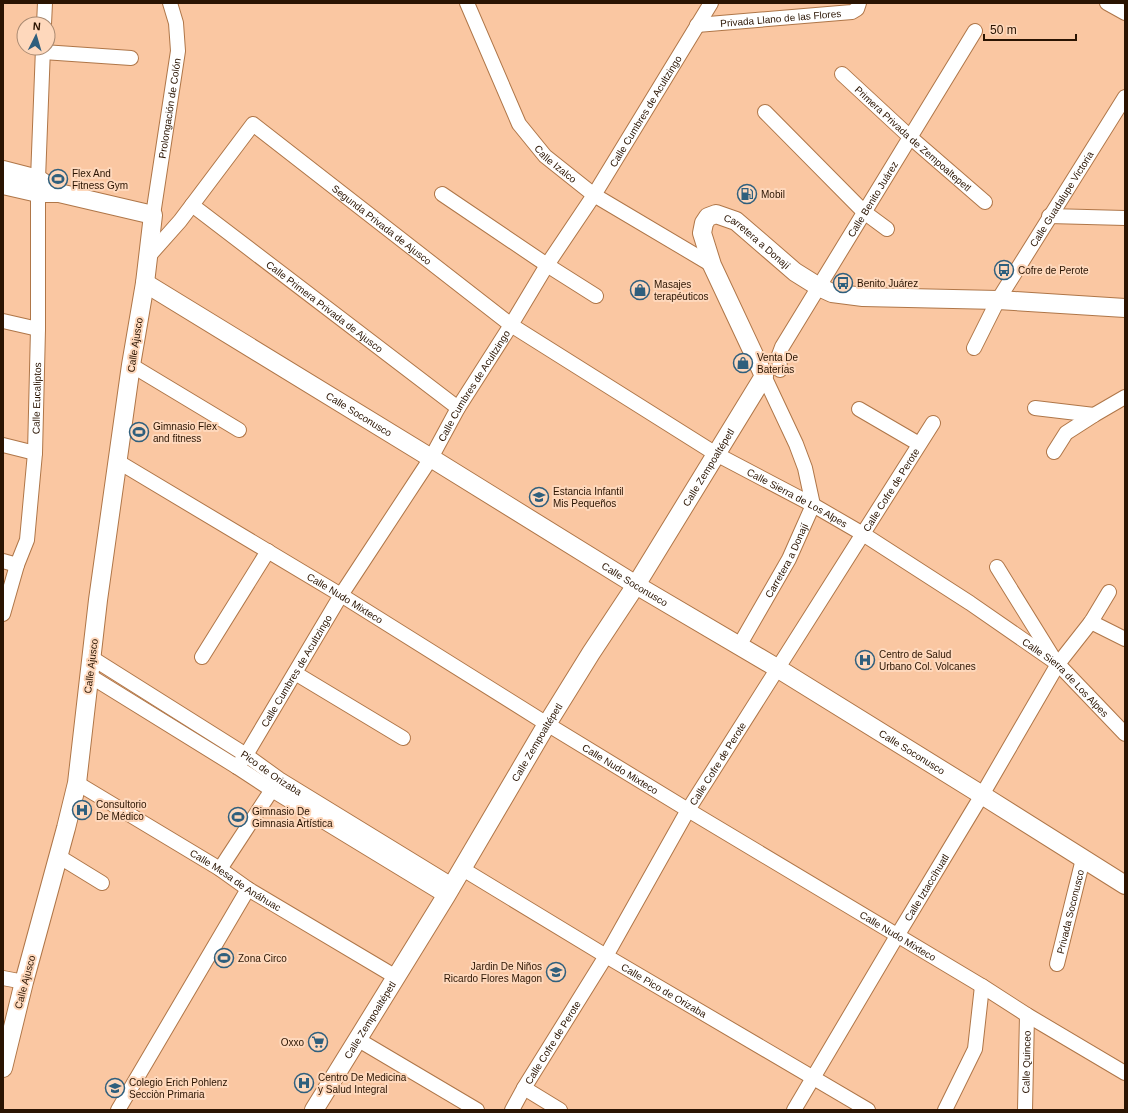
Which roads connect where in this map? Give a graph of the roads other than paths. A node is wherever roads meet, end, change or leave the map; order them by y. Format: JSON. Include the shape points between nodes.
{"nodes":[{"id":1,"x":45,"y":3,"type":"edge"},
{"id":2,"x":170,"y":3,"type":"edge"},
{"id":3,"x":467,"y":3,"type":"edge"},
{"id":4,"x":711,"y":3,"type":"edge"},
{"id":5,"x":859,"y":3,"type":"edge"},
{"id":6,"x":1107,"y":3,"type":"edge"},
{"id":7,"x":1125,"y":13,"type":"edge"},
{"id":8,"x":44,"y":16,"type":"edge"},
{"id":9,"x":697,"y":25,"type":"junction"},
{"id":10,"x":975,"y":31,"type":"dead end"},
{"id":11,"x":56,"y":51,"type":"edge"},
{"id":12,"x":43,"y":56,"type":"edge"},
{"id":13,"x":131,"y":58,"type":"dead end"},
{"id":14,"x":842,"y":74,"type":"dead end"},
{"id":15,"x":1125,"y":97,"type":"edge"},
{"id":16,"x":765,"y":112,"type":"dead end"},
{"id":17,"x":910,"y":137,"type":"junction"},
{"id":18,"x":3,"y":170,"type":"edge"},
{"id":19,"x":3,"y":185,"type":"edge"},
{"id":20,"x":38,"y":186,"type":"junction"},
{"id":21,"x":442,"y":194,"type":"dead end"},
{"id":22,"x":594,"y":195,"type":"junction"},
{"id":23,"x":985,"y":202,"type":"dead end"},
{"id":24,"x":192,"y":205,"type":"junction"},
{"id":25,"x":864,"y":212,"type":"junction"},
{"id":26,"x":153,"y":214,"type":"junction"},
{"id":27,"x":1049,"y":216,"type":"junction"},
{"id":28,"x":1125,"y":218,"type":"edge"},
{"id":29,"x":887,"y":229,"type":"dead end"},
{"id":30,"x":148,"y":258,"type":"junction"},
{"id":31,"x":547,"y":265,"type":"junction"},
{"id":32,"x":712,"y":266,"type":"junction"},
{"id":33,"x":145,"y":284,"type":"junction"},
{"id":34,"x":819,"y":287,"type":"junction"},
{"id":35,"x":596,"y":296,"type":"dead end"},
{"id":36,"x":998,"y":300,"type":"junction"},
{"id":37,"x":1125,"y":308,"type":"edge"},
{"id":38,"x":3,"y":321,"type":"edge"},
{"id":39,"x":511,"y":325,"type":"junction"},
{"id":40,"x":38,"y":329,"type":"junction"},
{"id":41,"x":974,"y":348,"type":"dead end"},
{"id":42,"x":131,"y":365,"type":"junction"},
{"id":43,"x":772,"y":373,"type":"junction"},
{"id":44,"x":1125,"y":397,"type":"edge"},
{"id":45,"x":458,"y":408,"type":"junction"},
{"id":46,"x":1035,"y":408,"type":"dead end"},
{"id":47,"x":859,"y":409,"type":"dead end"},
{"id":48,"x":1094,"y":415,"type":"junction"},
{"id":49,"x":933,"y":422,"type":"dead end"},
{"id":50,"x":239,"y":430,"type":"dead end"},
{"id":51,"x":919,"y":444,"type":"junction"},
{"id":52,"x":3,"y":445,"type":"edge"},
{"id":53,"x":1054,"y":452,"type":"dead end"},
{"id":54,"x":35,"y":453,"type":"junction"},
{"id":55,"x":716,"y":454,"type":"junction"},
{"id":56,"x":431,"y":458,"type":"junction"},
{"id":57,"x":118,"y":461,"type":"junction"},
{"id":58,"x":813,"y":505,"type":"junction"},
{"id":59,"x":863,"y":534,"type":"junction"},
{"id":60,"x":268,"y":551,"type":"junction"},
{"id":61,"x":3,"y":562,"type":"edge"},
{"id":62,"x":17,"y":565,"type":"junction"},
{"id":63,"x":997,"y":567,"type":"dead end"},
{"id":64,"x":636,"y":585,"type":"junction"},
{"id":65,"x":1109,"y":592,"type":"dead end"},
{"id":66,"x":341,"y":595,"type":"junction"},
{"id":67,"x":3,"y":614,"type":"edge"},
{"id":68,"x":1091,"y":622,"type":"junction"},
{"id":69,"x":1125,"y":639,"type":"edge"},
{"id":70,"x":739,"y":646,"type":"junction"},
{"id":71,"x":202,"y":657,"type":"dead end"},
{"id":72,"x":1058,"y":664,"type":"junction"},
{"id":73,"x":91,"y":667,"type":"junction"},
{"id":74,"x":777,"y":668,"type":"junction"},
{"id":75,"x":294,"y":673,"type":"junction"},
{"id":76,"x":547,"y":724,"type":"junction"},
{"id":77,"x":1125,"y":734,"type":"edge"},
{"id":78,"x":403,"y":738,"type":"dead end"},
{"id":79,"x":246,"y":755,"type":"junction"},
{"id":80,"x":237,"y":767,"type":"junction"},
{"id":81,"x":77,"y":783,"type":"junction"},
{"id":82,"x":276,"y":785,"type":"junction"},
{"id":83,"x":982,"y":795,"type":"junction"},
{"id":84,"x":688,"y":810,"type":"junction"},
{"id":85,"x":58,"y":856,"type":"junction"},
{"id":86,"x":1083,"y":859,"type":"junction"},
{"id":87,"x":462,"y":868,"type":"junction"},
{"id":88,"x":220,"y":869,"type":"junction"},
{"id":89,"x":102,"y":883,"type":"dead end"},
{"id":90,"x":1125,"y":885,"type":"edge"},
{"id":91,"x":248,"y":889,"type":"junction"},
{"id":92,"x":449,"y":890,"type":"junction"},
{"id":93,"x":897,"y":936,"type":"junction"},
{"id":94,"x":606,"y":956,"type":"junction"},
{"id":95,"x":1057,"y":964,"type":"dead end"},
{"id":96,"x":396,"y":976,"type":"junction"},
{"id":97,"x":3,"y":978,"type":"edge"},
{"id":98,"x":24,"y":982,"type":"junction"},
{"id":99,"x":982,"y":986,"type":"junction"},
{"id":100,"x":1027,"y":1015,"type":"junction"},
{"id":101,"x":357,"y":1039,"type":"junction"},
{"id":102,"x":3,"y":1068,"type":"edge"},
{"id":103,"x":1125,"y":1073,"type":"edge"},
{"id":104,"x":813,"y":1078,"type":"junction"},
{"id":105,"x":524,"y":1088,"type":"junction"},
{"id":106,"x":118,"y":1110,"type":"edge"},
{"id":107,"x":314,"y":1110,"type":"edge"},
{"id":108,"x":478,"y":1110,"type":"edge"},
{"id":109,"x":512,"y":1110,"type":"edge"},
{"id":110,"x":560,"y":1110,"type":"edge"},
{"id":111,"x":794,"y":1110,"type":"edge"},
{"id":112,"x":868,"y":1110,"type":"edge"},
{"id":113,"x":944,"y":1110,"type":"edge"},
{"id":114,"x":1025,"y":1110,"type":"edge"}],
"edges":[{"from":1,"to":8,"type":"street"},
{"from":2,"to":26,"type":"street","name":"Prolongación de Colón","via":[[176,23],[178,51]]},
{"from":3,"to":22,"type":"street","name":"Calle Izalco","via":[[519,124],[545,156]]},
{"from":4,"to":9,"type":"street","name":"Calle Cumbres de Acultzingo"},
{"from":5,"to":9,"type":"street","name":"Privada Llano de las Flores","via":[[857,9],[852,12]]},
{"from":6,"to":7,"type":"street"},
{"from":9,"to":22,"type":"street","name":"Calle Cumbres de Acultzingo"},
{"from":10,"to":17,"type":"street","name":"Calle Benito Juárez"},
{"from":11,"to":13,"type":"street"},
{"from":12,"to":20,"type":"street","name":"Calle Eucaliptos"},
{"from":14,"to":17,"type":"street","name":"Primera Privada de Zempoaltepetl"},
{"from":15,"to":27,"type":"street","name":"Calle Guadalupe Victoria"},
{"from":16,"to":25,"type":"street"},
{"from":17,"to":23,"type":"street","name":"Primera Privada de Zempoaltepetl"},
{"from":17,"to":25,"type":"street","name":"Calle Benito Juárez"},
{"from":18,"to":20,"type":"main road"},
{"from":19,"to":20,"type":"main road"},
{"from":20,"to":26,"type":"main road"},
{"from":20,"to":40,"type":"street","name":"Calle Eucaliptos"},
{"from":21,"to":31,"type":"street"},
{"from":22,"to":31,"type":"street","name":"Calle Cumbres de Acultzingo"},
{"from":22,"to":32,"type":"street","name":"Calle Izalco"},
{"from":24,"to":30,"type":"street"},
{"from":24,"to":39,"type":"street","name":"Segunda Privada de Ajusco","via":[[253,124]]},
{"from":24,"to":45,"type":"street","name":"Calle Primera Privada de Ajusco"},
{"from":25,"to":29,"type":"street"},
{"from":25,"to":34,"type":"street","name":"Calle Benito Juárez"},
{"from":26,"to":30,"type":"main road","name":"Calle Ajusco"},
{"from":27,"to":28,"type":"street"},
{"from":27,"to":36,"type":"street","name":"Calle Guadalupe Victoria"},
{"from":30,"to":33,"type":"main road","name":"Calle Ajusco"},
{"from":31,"to":35,"type":"street"},
{"from":31,"to":39,"type":"street","name":"Calle Cumbres de Acultzingo"},
{"from":32,"to":34,"type":"main road","name":"Carretera a Donají","via":[[702,233],[708,217],[716,214],[736,221],[795,272]]},
{"from":32,"to":43,"type":"main road","name":"Carretera a Donají"},
{"from":33,"to":42,"type":"main road","name":"Calle Ajusco"},
{"from":33,"to":56,"type":"main road","name":"Calle Soconusco"},
{"from":34,"to":36,"type":"main road","name":"Carretera a Donají","via":[[832,293],[863,297]]},
{"from":34,"to":43,"type":"street","name":"Calle Benito Juárez","via":[[780,351]]},
{"from":36,"to":37,"type":"main road","name":"Carretera a Donají"},
{"from":36,"to":41,"type":"street"},
{"from":38,"to":40,"type":"street"},
{"from":39,"to":45,"type":"street","name":"Calle Cumbres de Acultzingo"},
{"from":39,"to":55,"type":"street","name":"Calle Sierra de Los Alpes"},
{"from":40,"to":54,"type":"street","name":"Calle Eucaliptos"},
{"from":42,"to":50,"type":"street"},
{"from":42,"to":57,"type":"main road","name":"Calle Ajusco"},
{"from":43,"to":55,"type":"main road","name":"Calle Zempoaltépetl"},
{"from":43,"to":58,"type":"street","name":"Carretera a Donají","via":[[805,468]]},
{"from":44,"to":48,"type":"street"},
{"from":45,"to":56,"type":"street","name":"Calle Cumbres de Acultzingo"},
{"from":46,"to":48,"type":"street"},
{"from":47,"to":51,"type":"street"},
{"from":48,"to":53,"type":"street","via":[[1066,433]]},
{"from":49,"to":51,"type":"street","name":"Calle Cofre de Perote"},
{"from":51,"to":59,"type":"street","name":"Calle Cofre de Perote"},
{"from":52,"to":54,"type":"street"},
{"from":54,"to":62,"type":"street","name":"Calle Eucaliptos","via":[[27,540]]},
{"from":55,"to":58,"type":"street","name":"Calle Sierra de Los Alpes"},
{"from":55,"to":64,"type":"main road","name":"Calle Zempoaltépetl"},
{"from":56,"to":64,"type":"main road","name":"Calle Soconusco"},
{"from":56,"to":66,"type":"street","name":"Calle Cumbres de Acultzingo"},
{"from":57,"to":60,"type":"street","name":"Calle Nudo Mixteco"},
{"from":57,"to":73,"type":"main road","name":"Calle Ajusco"},
{"from":58,"to":59,"type":"street","name":"Calle Sierra de Los Alpes"},
{"from":58,"to":70,"type":"street","name":"Carretera a Donají","via":[[789,560]]},
{"from":59,"to":72,"type":"street","name":"Calle Sierra de Los Alpes"},
{"from":59,"to":74,"type":"street","name":"Calle Cofre de Perote"},
{"from":60,"to":66,"type":"street","name":"Calle Nudo Mixteco"},
{"from":60,"to":71,"type":"street"},
{"from":61,"to":62,"type":"street"},
{"from":62,"to":67,"type":"street","name":"Calle Eucaliptos"},
{"from":63,"to":72,"type":"street"},
{"from":64,"to":70,"type":"main road","name":"Calle Soconusco"},
{"from":64,"to":76,"type":"main road","name":"Calle Zempoaltépetl"},
{"from":65,"to":68,"type":"street","name":"Calle Iztaccíhuatl"},
{"from":66,"to":75,"type":"street","name":"Calle Cumbres de Acultzingo"},
{"from":66,"to":76,"type":"street","name":"Calle Nudo Mixteco"},
{"from":68,"to":69,"type":"street"},
{"from":68,"to":72,"type":"street","name":"Calle Iztaccíhuatl"},
{"from":70,"to":74,"type":"main road","name":"Calle Soconusco"},
{"from":72,"to":77,"type":"street","name":"Calle Sierra de Los Alpes"},
{"from":72,"to":83,"type":"street","name":"Calle Iztaccíhuatl"},
{"from":73,"to":79,"type":"street","name":"Pico de Orizaba"},
{"from":73,"to":80,"type":"street","name":"Pico de Orizaba"},
{"from":73,"to":81,"type":"main road","name":"Calle Ajusco"},
{"from":74,"to":83,"type":"main road","name":"Calle Soconusco"},
{"from":74,"to":84,"type":"street","name":"Calle Cofre de Perote"},
{"from":75,"to":78,"type":"street"},
{"from":75,"to":79,"type":"street","name":"Calle Cumbres de Acultzingo"},
{"from":76,"to":84,"type":"street","name":"Calle Nudo Mixteco"},
{"from":76,"to":87,"type":"main road","name":"Calle Zempoaltépetl"},
{"from":79,"to":80,"type":"street","name":"Calle Cumbres de Acultzingo"},
{"from":79,"to":82,"type":"street","name":"Pico de Orizaba"},
{"from":80,"to":82,"type":"street","name":"Pico de Orizaba"},
{"from":81,"to":85,"type":"main road","name":"Calle Ajusco"},
{"from":81,"to":88,"type":"street","name":"Calle Mesa de Anáhuac"},
{"from":82,"to":88,"type":"street"},
{"from":82,"to":92,"type":"street","name":"Pico de Orizaba"},
{"from":83,"to":86,"type":"main road","name":"Calle Soconusco"},
{"from":83,"to":93,"type":"street","name":"Calle Iztaccíhuatl"},
{"from":84,"to":93,"type":"street","name":"Calle Nudo Mixteco"},
{"from":84,"to":94,"type":"street","name":"Calle Cofre de Perote"},
{"from":85,"to":89,"type":"street"},
{"from":85,"to":98,"type":"main road","name":"Calle Ajusco"},
{"from":86,"to":90,"type":"main road","name":"Calle Soconusco"},
{"from":86,"to":95,"type":"street","name":"Privada Soconusco"},
{"from":87,"to":92,"type":"main road","name":"Calle Zempoaltépetl"},
{"from":87,"to":94,"type":"street","name":"Calle Pico de Orizaba"},
{"from":88,"to":91,"type":"street","name":"Calle Mesa de Anáhuac"},
{"from":91,"to":96,"type":"street","name":"Calle Mesa de Anáhuac"},
{"from":91,"to":106,"type":"street"},
{"from":92,"to":96,"type":"main road","name":"Calle Zempoaltépetl"},
{"from":93,"to":99,"type":"street","name":"Calle Nudo Mixteco"},
{"from":93,"to":104,"type":"street","name":"Calle Iztaccíhuatl"},
{"from":94,"to":104,"type":"street","name":"Calle Pico de Orizaba"},
{"from":94,"to":105,"type":"street","name":"Calle Cofre de Perote"},
{"from":96,"to":101,"type":"main road","name":"Calle Zempoaltépetl"},
{"from":97,"to":98,"type":"street"},
{"from":98,"to":102,"type":"main road","name":"Calle Ajusco"},
{"from":99,"to":100,"type":"street","name":"Calle Nudo Mixteco"},
{"from":99,"to":113,"type":"street","via":[[975,1048]]},
{"from":100,"to":103,"type":"street","name":"Calle Nudo Mixteco"},
{"from":100,"to":114,"type":"street","name":"Calle Quinceo"},
{"from":101,"to":107,"type":"main road","name":"Calle Zempoaltépetl"},
{"from":101,"to":108,"type":"street"},
{"from":104,"to":111,"type":"street","name":"Calle Iztaccíhuatl"},
{"from":104,"to":112,"type":"street","name":"Calle Pico de Orizaba"},
{"from":105,"to":109,"type":"street","name":"Calle Cofre de Perote"},
{"from":105,"to":110,"type":"street"}]}
